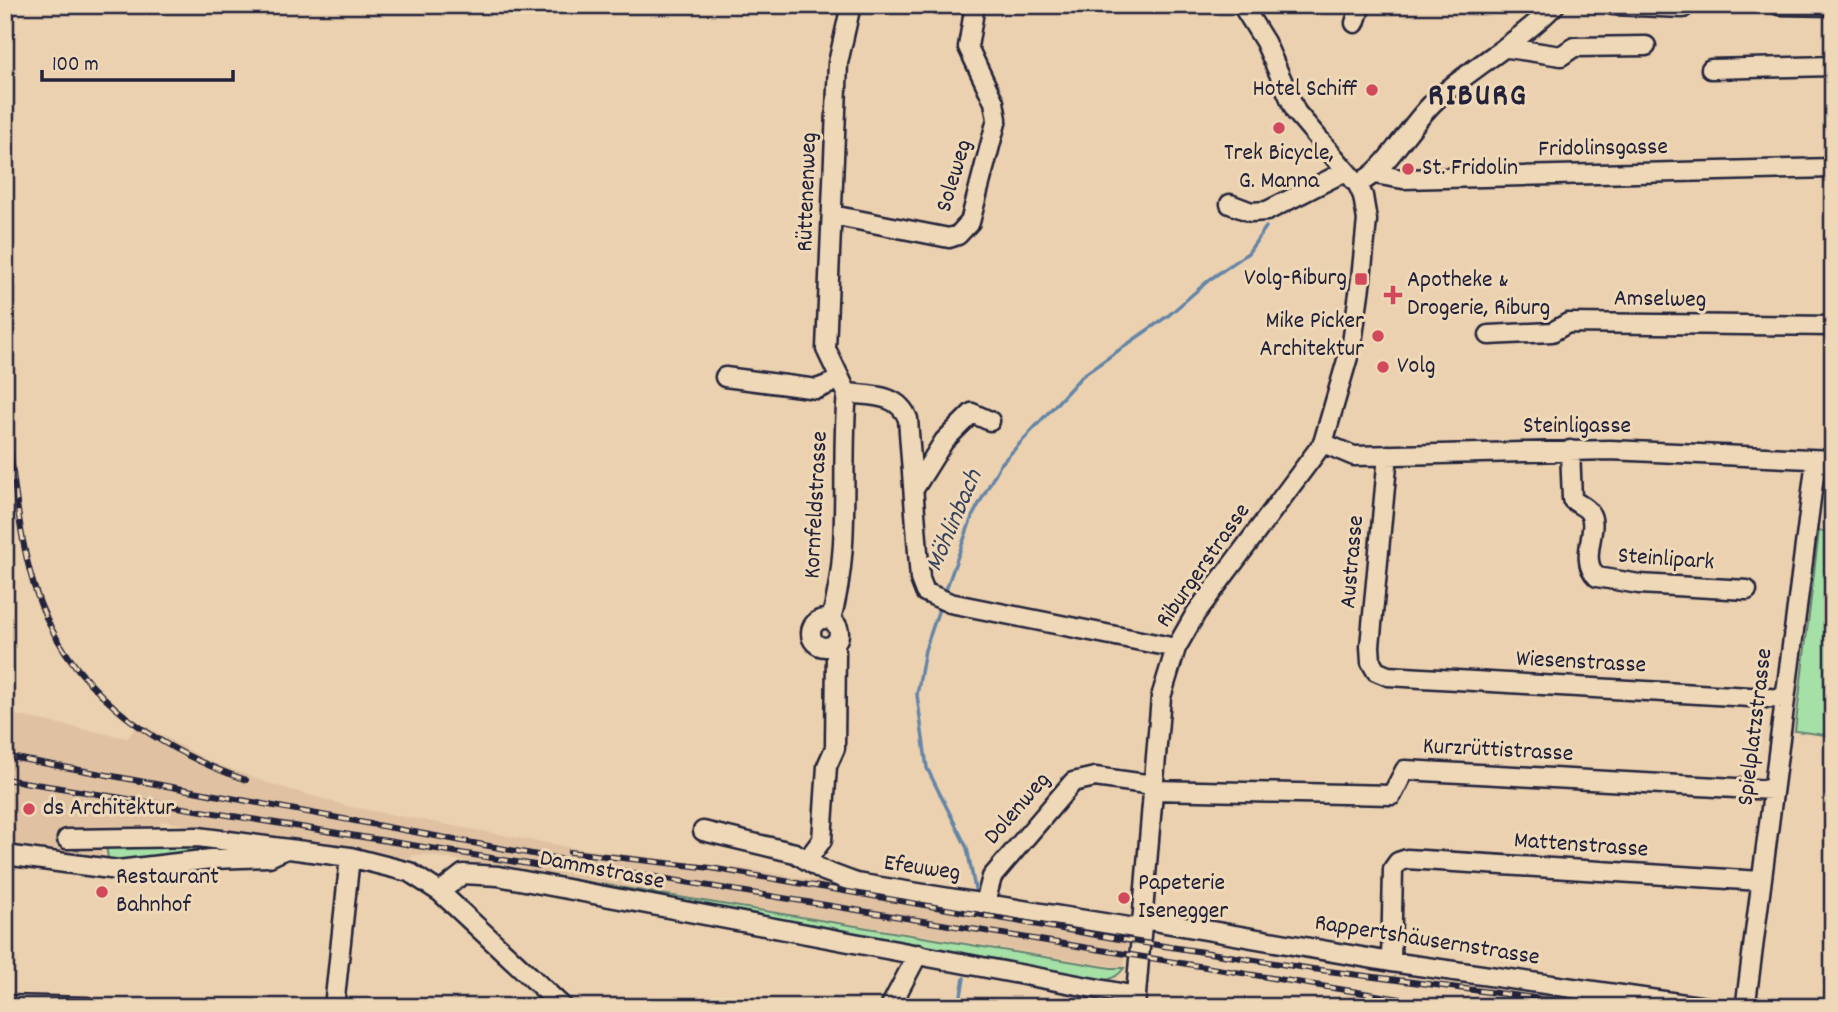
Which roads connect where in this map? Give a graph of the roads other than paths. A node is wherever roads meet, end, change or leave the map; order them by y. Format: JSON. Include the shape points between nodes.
{"nodes":[{"id":1,"x":851,"y":5,"type":"edge"},
{"id":2,"x":975,"y":5,"type":"edge"},
{"id":3,"x":1361,"y":5,"type":"edge"},
{"id":4,"x":1555,"y":5,"type":"edge"},
{"id":5,"x":1613,"y":5,"type":"edge"},
{"id":6,"x":1779,"y":5,"type":"edge"},
{"id":7,"x":1246,"y":6,"type":"edge"},
{"id":8,"x":1833,"y":6,"type":"edge"},
{"id":9,"x":1683,"y":8,"type":"dead end"},
{"id":10,"x":1355,"y":23,"type":"dead end"},
{"id":11,"x":1646,"y":46,"type":"dead end"},
{"id":12,"x":1508,"y":48,"type":"junction"},
{"id":13,"x":1833,"y":66,"type":"edge"},
{"id":14,"x":1711,"y":69,"type":"dead end"},
{"id":15,"x":1833,"y":168,"type":"edge"},
{"id":16,"x":1374,"y":174,"type":"junction"},
{"id":17,"x":1352,"y":178,"type":"junction"},
{"id":18,"x":1230,"y":204,"type":"dead end"},
{"id":19,"x":832,"y":215,"type":"junction"},
{"id":20,"x":1833,"y":326,"type":"edge"},
{"id":21,"x":1489,"y":335,"type":"dead end"},
{"id":22,"x":725,"y":377,"type":"dead end"},
{"id":23,"x":843,"y":386,"type":"junction"},
{"id":24,"x":990,"y":421,"type":"dead end"},
{"id":25,"x":1323,"y":443,"type":"junction"},
{"id":26,"x":1570,"y":450,"type":"junction"},
{"id":27,"x":1388,"y":455,"type":"junction"},
{"id":28,"x":1824,"y":460,"type":"edge"},
{"id":29,"x":914,"y":489,"type":"junction"},
{"id":30,"x":1747,"y":590,"type":"dead end"},
{"id":31,"x":1176,"y":648,"type":"junction"},
{"id":32,"x":1376,"y":671,"type":"joint"},
{"id":33,"x":1785,"y":699,"type":"junction"},
{"id":34,"x":1153,"y":788,"type":"junction"},
{"id":35,"x":1772,"y":790,"type":"junction"},
{"id":36,"x":704,"y":831,"type":"dead end"},
{"id":37,"x":67,"y":839,"type":"dead end"},
{"id":38,"x":286,"y":847,"type":"junction"},
{"id":39,"x":5,"y":855,"type":"edge"},
{"id":40,"x":350,"y":857,"type":"junction"},
{"id":41,"x":807,"y":860,"type":"junction"},
{"id":42,"x":1761,"y":881,"type":"junction"},
{"id":43,"x":440,"y":892,"type":"junction"},
{"id":44,"x":977,"y":902,"type":"junction"},
{"id":45,"x":1142,"y":924,"type":"junction"},
{"id":46,"x":918,"y":954,"type":"junction"},
{"id":47,"x":1391,"y":962,"type":"junction"},
{"id":48,"x":1136,"y":1001,"type":"edge"},
{"id":49,"x":1744,"y":1004,"type":"edge"},
{"id":50,"x":5,"y":1005,"type":"edge"},
{"id":51,"x":87,"y":1007,"type":"edge"},
{"id":52,"x":334,"y":1007,"type":"edge"},
{"id":53,"x":563,"y":1007,"type":"edge"},
{"id":54,"x":890,"y":1007,"type":"edge"},
{"id":55,"x":1706,"y":1007,"type":"edge"}],
"edges":[{"from":1,"to":19,"type":"street","name":"Rüttenenweg","via":[[838,63]]},
{"from":2,"to":19,"type":"street","name":"Soleweg","via":[[968,47],[997,119],[970,222],[949,238]]},
{"from":3,"to":10,"type":"street"},
{"from":4,"to":12,"type":"street"},
{"from":5,"to":9,"type":"street"},
{"from":6,"to":8,"type":"street"},
{"from":7,"to":17,"type":"street","via":[[1296,112]]},
{"from":11,"to":12,"type":"street","via":[[1574,47],[1561,56]]},
{"from":12,"to":16,"type":"street","via":[[1438,97]]},
{"from":13,"to":14,"type":"street"},
{"from":15,"to":16,"type":"street","name":"Fridolinsgasse","via":[[1403,179]]},
{"from":16,"to":17,"type":"street"},
{"from":17,"to":18,"type":"street","via":[[1267,211],[1251,212]]},
{"from":17,"to":25,"type":"street","name":"Riburgerstrasse","via":[[1363,196],[1367,220],[1361,279],[1352,343]]},
{"from":19,"to":23,"type":"street","name":"Rüttenenweg","via":[[826,349]]},
{"from":20,"to":21,"type":"street","name":"Amselweg","via":[[1568,323],[1552,331]]},
{"from":22,"to":23,"type":"street","via":[[817,389]]},
{"from":23,"to":29,"type":"street","via":[[888,398],[905,410]]},
{"from":23,"to":41,"type":"street","name":"Kornfeldstrasse","via":[[842,538],[836,600],[831,619],[822,618],[810,631],[820,646],[832,645],[836,653],[835,748],[827,766],[822,841]]},
{"from":24,"to":29,"type":"street","via":[[972,412],[944,441]]},
{"from":25,"to":27,"type":"street","name":"Steinligasse","via":[[1354,456]]},
{"from":25,"to":31,"type":"street","name":"Riburgerstrasse","via":[[1196,613]]},
{"from":26,"to":27,"type":"street","name":"Steinligasse"},
{"from":26,"to":28,"type":"street","name":"Steinligasse"},
{"from":26,"to":30,"type":"street","name":"Steinlipark","via":[[1572,499],[1592,517],[1588,562],[1597,577]]},
{"from":27,"to":32,"type":"street","name":"Austrasse","via":[[1370,646]]},
{"from":28,"to":33,"type":"street","name":"Spielplatzstrasse"},
{"from":29,"to":31,"type":"street","via":[[920,579],[926,592],[945,601]]},
{"from":31,"to":34,"type":"street","name":"Riburgerstrasse","via":[[1161,697]]},
{"from":32,"to":33,"type":"street","name":"Wiesenstrasse","via":[[1388,676]]},
{"from":33,"to":35,"type":"street","name":"Spielplatzstrasse"},
{"from":34,"to":35,"type":"street","name":"Kurzrüttistrasse","via":[[1392,794],[1405,770]]},
{"from":34,"to":44,"type":"street","name":"Dolenweg","via":[[1096,777],[1073,782],[992,877]]},
{"from":34,"to":45,"type":"street","name":"Riburgerstrasse"},
{"from":35,"to":42,"type":"street","name":"Spielplatzstrasse"},
{"from":36,"to":41,"type":"street","name":"Efeuweg"},
{"from":37,"to":38,"type":"street","via":[[198,837]]},
{"from":38,"to":39,"type":"street","via":[[269,857],[118,870]]},
{"from":38,"to":40,"type":"street"},
{"from":40,"to":43,"type":"street","via":[[409,872]]},
{"from":40,"to":52,"type":"street"},
{"from":41,"to":44,"type":"street","name":"Efeuweg","via":[[856,883]]},
{"from":42,"to":47,"type":"street","name":"Mattenstrasse","via":[[1407,859],[1393,869]]},
{"from":42,"to":49,"type":"street","name":"Spielplatzstrasse"},
{"from":43,"to":46,"type":"street","name":"Dammstrasse","via":[[463,874],[498,876]]},
{"from":43,"to":53,"type":"street"},
{"from":44,"to":45,"type":"street","name":"Efeuweg"},
{"from":45,"to":47,"type":"street","name":"Rappertshäusernstrasse"},
{"from":45,"to":48,"type":"street","name":"Riburgerstrasse"},
{"from":46,"to":48,"type":"street","name":"Dammstrasse"},
{"from":46,"to":54,"type":"street"},
{"from":47,"to":55,"type":"street","name":"Rappertshäusernstrasse"},
{"from":50,"to":51,"type":"street"}]}
